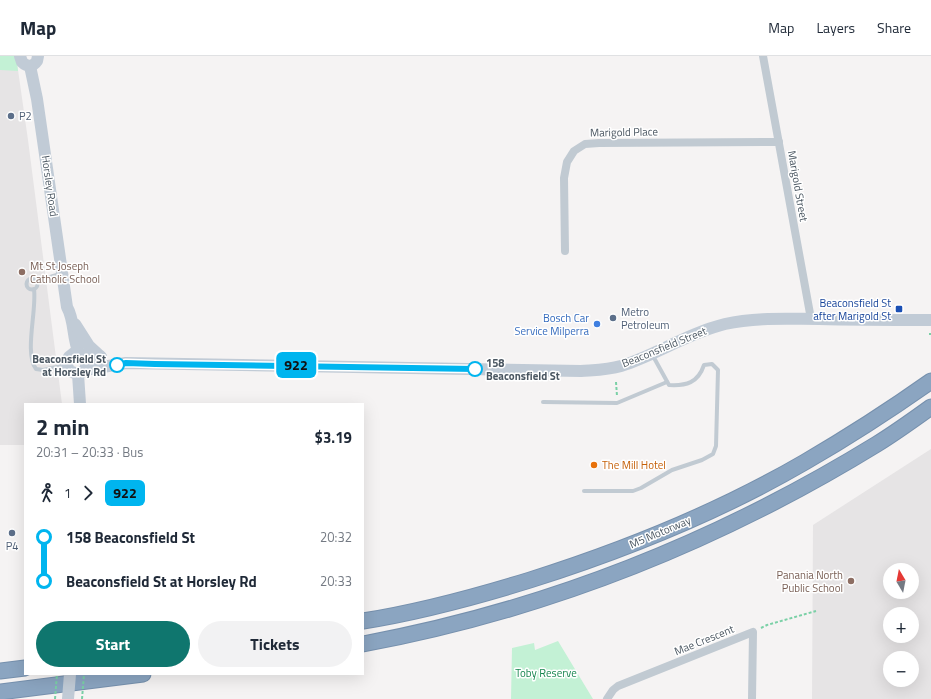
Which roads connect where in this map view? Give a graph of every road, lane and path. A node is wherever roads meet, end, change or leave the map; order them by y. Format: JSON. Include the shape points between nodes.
{"nodes":[{"id":1,"x":20,"y":56,"type":"edge"},
{"id":2,"x":38,"y":56,"type":"edge"},
{"id":3,"x":763,"y":56,"type":"edge"},
{"id":4,"x":30,"y":66,"type":"junction"},
{"id":5,"x":779,"y":142,"type":"junction"},
{"id":6,"x":565,"y":251,"type":"dead end"},
{"id":7,"x":62,"y":273,"type":"junction"},
{"id":8,"x":37,"y":281,"type":"junction"},
{"id":9,"x":34,"y":289,"type":"junction"},
{"id":10,"x":68,"y":310,"type":"junction"},
{"id":11,"x":810,"y":319,"type":"junction"},
{"id":12,"x":931,"y":320,"type":"edge"},
{"id":13,"x":651,"y":354,"type":"junction"},
{"id":14,"x":101,"y":357,"type":"junction"},
{"id":15,"x":75,"y":358,"type":"junction"},
{"id":16,"x":126,"y":363,"type":"junction"},
{"id":17,"x":81,"y":372,"type":"junction"},
{"id":18,"x":931,"y":381,"type":"edge"},
{"id":19,"x":616,"y":382,"type":"dead end"},
{"id":20,"x":667,"y":382,"type":"junction"},
{"id":21,"x":617,"y":396,"type":"dead end"},
{"id":22,"x":543,"y":402,"type":"dead end"},
{"id":23,"x":80,"y":403,"type":"edge"},
{"id":24,"x":931,"y":407,"type":"edge"},
{"id":25,"x":584,"y":491,"type":"dead end"},
{"id":26,"x":816,"y":611,"type":"dead end"},
{"id":27,"x":364,"y":621,"type":"edge"},
{"id":28,"x":753,"y":632,"type":"junction"},
{"id":29,"x":364,"y":644,"type":"edge"},
{"id":30,"x":24,"y":668,"type":"edge"},
{"id":31,"x":0,"y":671,"type":"edge"},
{"id":32,"x":57,"y":675,"type":"edge"},
{"id":33,"x":70,"y":675,"type":"edge"},
{"id":34,"x":84,"y":675,"type":"edge"},
{"id":35,"x":135,"y":675,"type":"edge"},
{"id":36,"x":0,"y":692,"type":"edge"},
{"id":37,"x":55,"y":699,"type":"edge"},
{"id":38,"x":68,"y":699,"type":"edge"},
{"id":39,"x":82,"y":699,"type":"edge"},
{"id":40,"x":607,"y":699,"type":"edge"},
{"id":41,"x":752,"y":699,"type":"edge"}],
"edges":[{"from":1,"to":4,"type":"main road","via":[[22,62]]},
{"from":2,"to":4,"type":"main road","via":[[35,64]]},
{"from":3,"to":5,"type":"street","name":"Marigold Street"},
{"from":4,"to":7,"type":"main road","name":"Horsley Road"},
{"from":5,"to":6,"type":"street","name":"Marigold Place","via":[[585,144],[574,151],[567,162],[564,178]]},
{"from":5,"to":11,"type":"street","name":"Marigold Street"},
{"from":7,"to":8,"type":"lane"},
{"from":7,"to":10,"type":"main road","name":"Horsley Road"},
{"from":8,"to":9,"type":"lane","via":[[37,287]]},
{"from":8,"to":9,"type":"lane","via":[[32,278],[27,282],[29,288]]},
{"from":9,"to":15,"type":"lane","via":[[31,353],[33,364],[36,369],[43,370]]},
{"from":10,"to":14,"type":"main road","via":[[84,340]]},
{"from":10,"to":15,"type":"main road","name":"Horsley Road","via":[[64,313]]},
{"from":11,"to":12,"type":"main road","name":"Beaconsfield Street"},
{"from":11,"to":13,"type":"main road","name":"Beaconsfield Street","via":[[768,319],[726,324],[694,334]]},
{"from":13,"to":16,"type":"main road","name":"Beaconsfield Street","via":[[619,366],[582,371]]},
{"from":13,"to":20,"type":"lane"},
{"from":14,"to":15,"type":"main road"},
{"from":14,"to":16,"type":"main road"},
{"from":15,"to":17,"type":"main road","name":"Horsley Road","via":[[87,363]]},
{"from":15,"to":17,"type":"main road","via":[[72,373]]},
{"from":16,"to":17,"type":"main road","name":"Beaconsfield Street"},
{"from":17,"to":23,"type":"main road"},
{"from":18,"to":27,"type":"highway","name":"M5 Motorway","via":[[880,417],[804,463],[681,524],[559,571],[479,596],[396,616]]},
{"from":19,"to":21,"type":"path"},
{"from":20,"to":22,"type":"lane","via":[[617,403]]},
{"from":20,"to":25,"type":"lane","via":[[681,385],[695,380],[704,365],[712,364],[718,370],[716,446],[713,454],[672,470],[633,491]]},
{"from":24,"to":29,"type":"highway","name":"M5 Motorway","via":[[878,444],[803,487],[751,515],[649,561],[482,617]]},
{"from":26,"to":28,"type":"path","via":[[767,625]]},
{"from":28,"to":40,"type":"street","name":"Mae Crescent","via":[[618,686]]},
{"from":28,"to":41,"type":"street"},
{"from":30,"to":31,"type":"highway"},
{"from":32,"to":37,"type":"path","bridge":true},
{"from":33,"to":38,"type":"main road","bridge":true},
{"from":34,"to":39,"type":"path","bridge":true},
{"from":35,"to":36,"type":"highway"}]}
